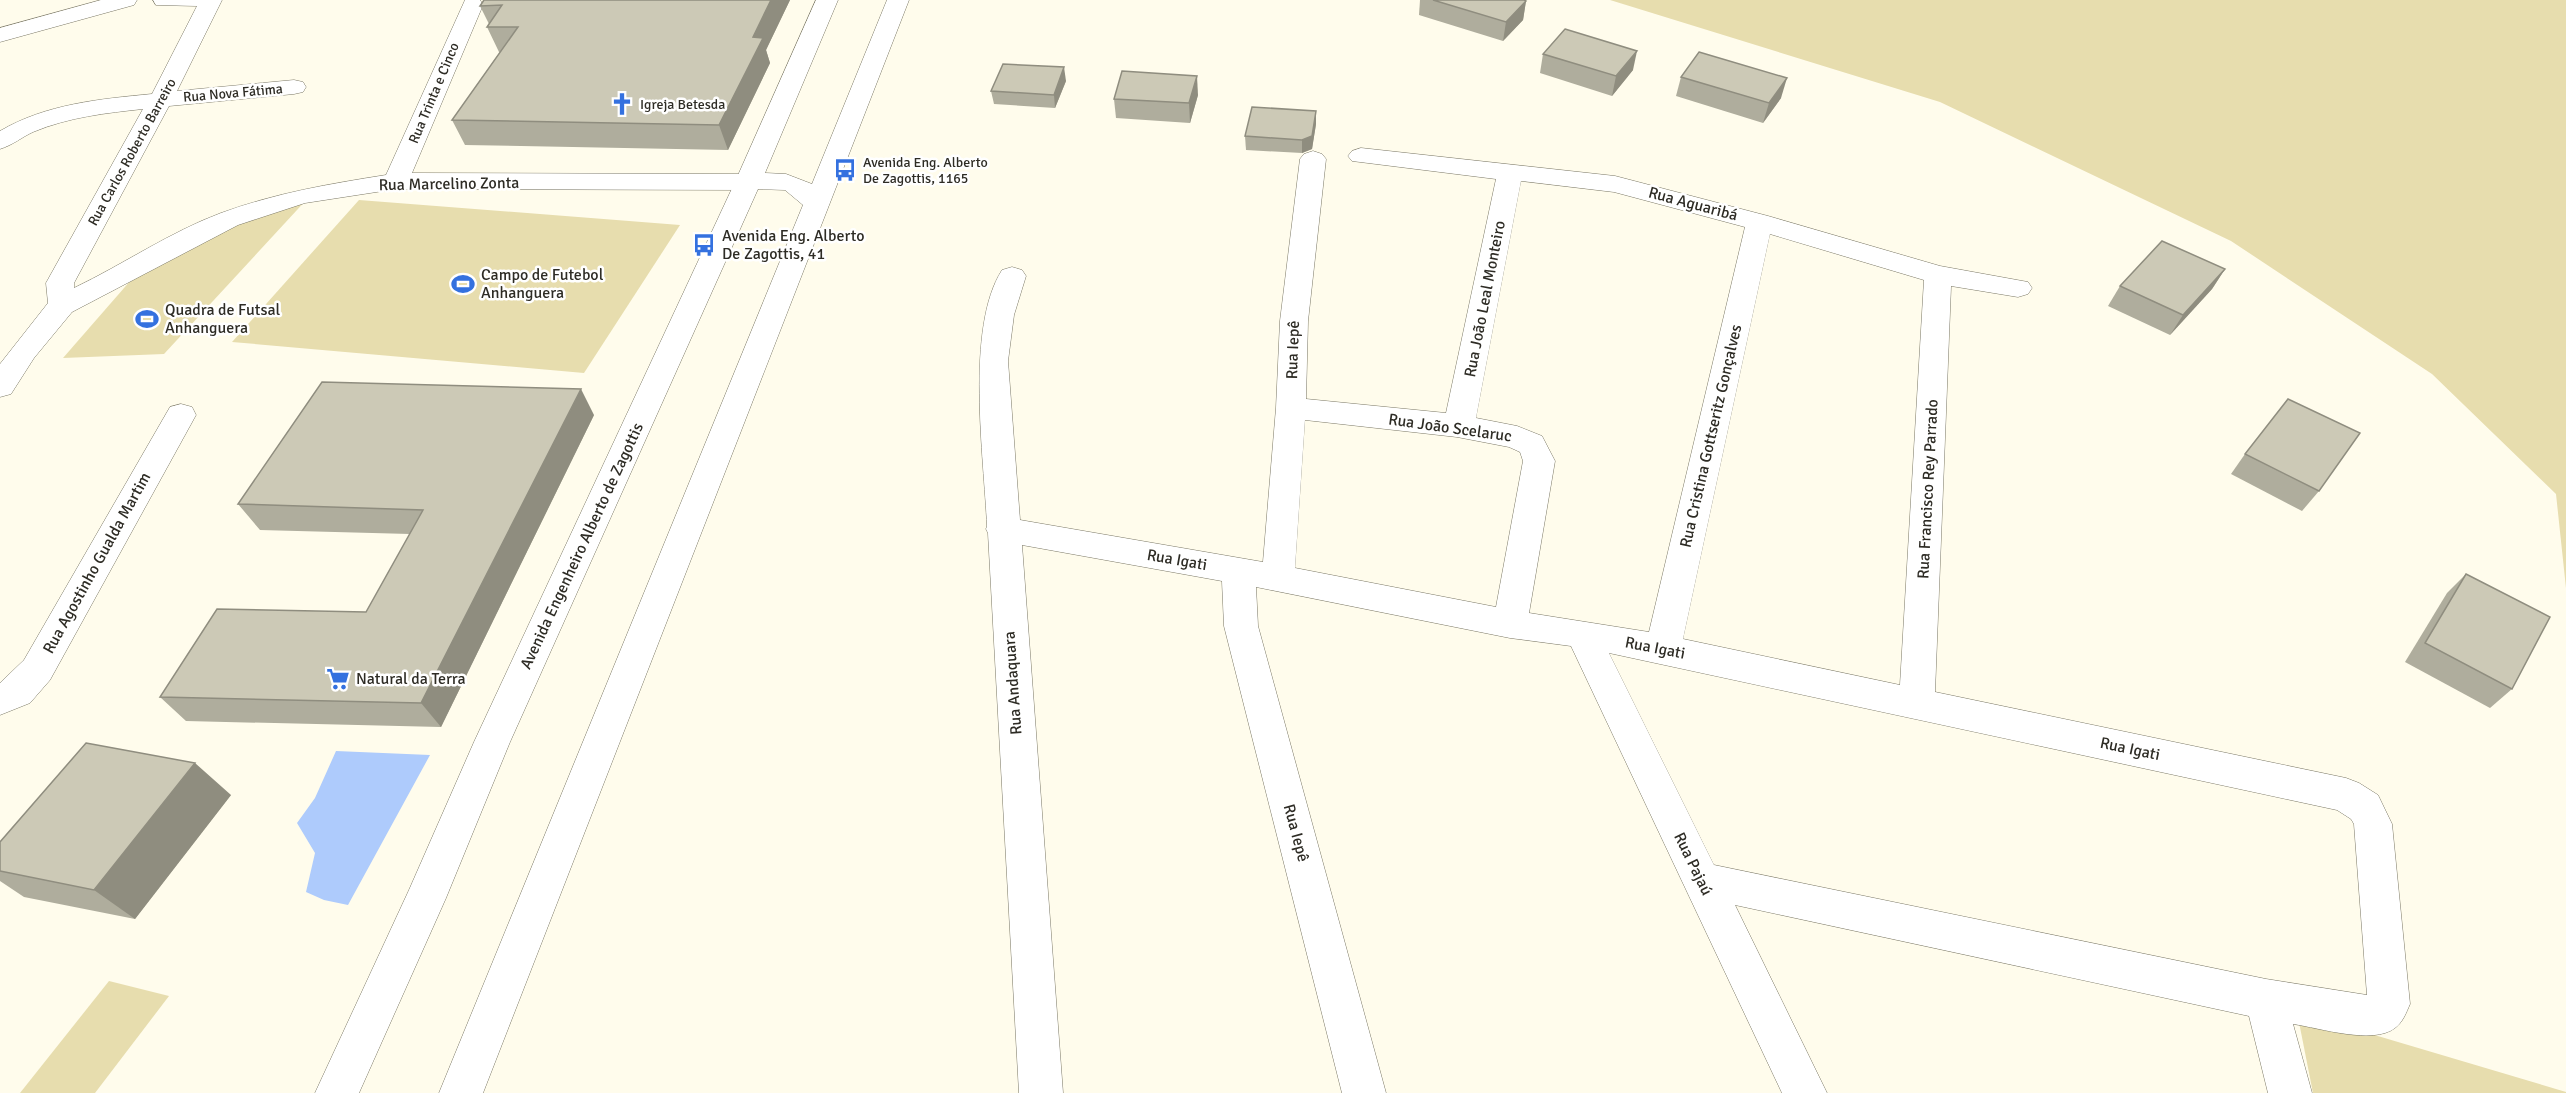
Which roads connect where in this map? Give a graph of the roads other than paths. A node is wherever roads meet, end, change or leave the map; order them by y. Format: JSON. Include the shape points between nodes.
{"nodes":[{"id":1,"x":126,"y":0,"type":"edge"},
{"id":2,"x":164,"y":0,"type":"edge"},
{"id":3,"x":195,"y":0,"type":"edge"},
{"id":4,"x":211,"y":0,"type":"edge"},
{"id":5,"x":827,"y":0,"type":"edge"},
{"id":6,"x":898,"y":0,"type":"edge"},
{"id":7,"x":84,"y":4,"type":"edge"},
{"id":8,"x":472,"y":5,"type":"dead end"},
{"id":9,"x":0,"y":35,"type":"edge"},
{"id":10,"x":294,"y":87,"type":"dead end"},
{"id":11,"x":161,"y":99,"type":"junction"},
{"id":12,"x":0,"y":141,"type":"edge"},
{"id":13,"x":1361,"y":156,"type":"dead end"},
{"id":14,"x":1313,"y":159,"type":"dead end"},
{"id":15,"x":1510,"y":171,"type":"junction"},
{"id":16,"x":396,"y":181,"type":"junction"},
{"id":17,"x":748,"y":182,"type":"junction"},
{"id":18,"x":816,"y":204,"type":"junction"},
{"id":19,"x":1759,"y":222,"type":"junction"},
{"id":20,"x":1938,"y":275,"type":"junction"},
{"id":21,"x":1012,"y":276,"type":"dead end"},
{"id":22,"x":2018,"y":288,"type":"dead end"},
{"id":23,"x":62,"y":304,"type":"junction"},
{"id":24,"x":0,"y":387,"type":"edge"},
{"id":25,"x":1291,"y":408,"type":"junction"},
{"id":26,"x":181,"y":415,"type":"dead end"},
{"id":27,"x":1459,"y":426,"type":"junction"},
{"id":28,"x":1002,"y":529,"type":"junction"},
{"id":29,"x":1238,"y":571,"type":"junction"},
{"id":30,"x":1278,"y":578,"type":"junction"},
{"id":31,"x":1510,"y":624,"type":"junction"},
{"id":32,"x":1582,"y":634,"type":"junction"},
{"id":33,"x":1663,"y":649,"type":"junction"},
{"id":34,"x":0,"y":700,"type":"edge"},
{"id":35,"x":1917,"y":704,"type":"junction"},
{"id":36,"x":1701,"y":880,"type":"junction"},
{"id":37,"x":2266,"y":999,"type":"junction"},
{"id":38,"x":337,"y":1093,"type":"edge"},
{"id":39,"x":461,"y":1093,"type":"edge"},
{"id":40,"x":1041,"y":1093,"type":"edge"},
{"id":41,"x":1364,"y":1093,"type":"edge"},
{"id":42,"x":1805,"y":1093,"type":"edge"},
{"id":43,"x":2290,"y":1093,"type":"edge"}],
"edges":[{"from":1,"to":7,"type":"street"},
{"from":2,"to":3,"type":"street"},
{"from":4,"to":11,"type":"street","name":"Rua Carlos Roberto Barreiro"},
{"from":5,"to":17,"type":"street","name":"Avenida Engenheiro Alberto de Zagottis"},
{"from":6,"to":18,"type":"street"},
{"from":7,"to":9,"type":"street"},
{"from":8,"to":16,"type":"street","name":"Rua Trinta e Cinco"},
{"from":10,"to":11,"type":"street","name":"Rua Nova Fátima"},
{"from":11,"to":12,"type":"street","name":"Rua Nova Fátima","via":[[89,107],[24,127]]},
{"from":11,"to":23,"type":"street","name":"Rua Carlos Roberto Barreiro","via":[[60,283]]},
{"from":13,"to":15,"type":"street","name":"Rua Aguaribá"},
{"from":14,"to":25,"type":"street","name":"Rua Iepê","via":[[1294,321]]},
{"from":15,"to":19,"type":"street","name":"Rua Aguaribá","via":[[1615,184]]},
{"from":15,"to":27,"type":"street","name":"Rua João Leal Monteiro"},
{"from":16,"to":17,"type":"street","name":"Rua Marcelino Zonta"},
{"from":16,"to":23,"type":"street","name":"Rua Marcelino Zonta","via":[[301,196],[229,219]]},
{"from":17,"to":18,"type":"street","name":"Rua Marcelino Zonta","via":[[792,183],[802,187]]},
{"from":17,"to":38,"type":"street","name":"Avenida Engenheiro Alberto de Zagottis","via":[[492,742]]},
{"from":18,"to":39,"type":"street"},
{"from":19,"to":20,"type":"street","name":"Rua Aguaribá"},
{"from":19,"to":33,"type":"street","name":"Rua Cristina Gottseritz Gonçalves"},
{"from":20,"to":22,"type":"street","name":"Rua Aguaribá"},
{"from":20,"to":35,"type":"street","name":"Rua Francisco Rey Parrado"},
{"from":21,"to":28,"type":"street","name":"Rua Andaquara","via":[[1000,315],[993,361]]},
{"from":23,"to":24,"type":"street","name":"Rua Marcelino Zonta"},
{"from":25,"to":27,"type":"street","name":"Rua João Scelaruc"},
{"from":25,"to":30,"type":"street","name":"Rua Iepê"},
{"from":26,"to":34,"type":"street","name":"Rua Agostinho Gualda Martim","via":[[37,670],[17,692]]},
{"from":27,"to":31,"type":"street","name":"Rua João Scelaruc","via":[[1514,436],[1532,444],[1539,460]]},
{"from":28,"to":29,"type":"street","name":"Rua Igati"},
{"from":28,"to":40,"type":"street","name":"Rua Andaquara"},
{"from":29,"to":30,"type":"street","name":"Rua Igati"},
{"from":29,"to":41,"type":"street","name":"Rua Iepê","via":[[1241,626]]},
{"from":30,"to":31,"type":"street","name":"Rua Igati"},
{"from":31,"to":32,"type":"street","name":"Rua Igati"},
{"from":32,"to":33,"type":"street","name":"Rua Igati"},
{"from":32,"to":36,"type":"street","name":"Rua Pajaú"},
{"from":33,"to":35,"type":"street","name":"Rua Igati"},
{"from":35,"to":37,"type":"street","name":"Rua Igati","via":[[2346,795],[2365,807],[2373,824],[2389,1004],[2380,1014],[2368,1016]]},
{"from":36,"to":37,"type":"street","name":"Rua Igati"},
{"from":36,"to":42,"type":"street","name":"Rua Pajaú"},
{"from":37,"to":43,"type":"street"}]}
